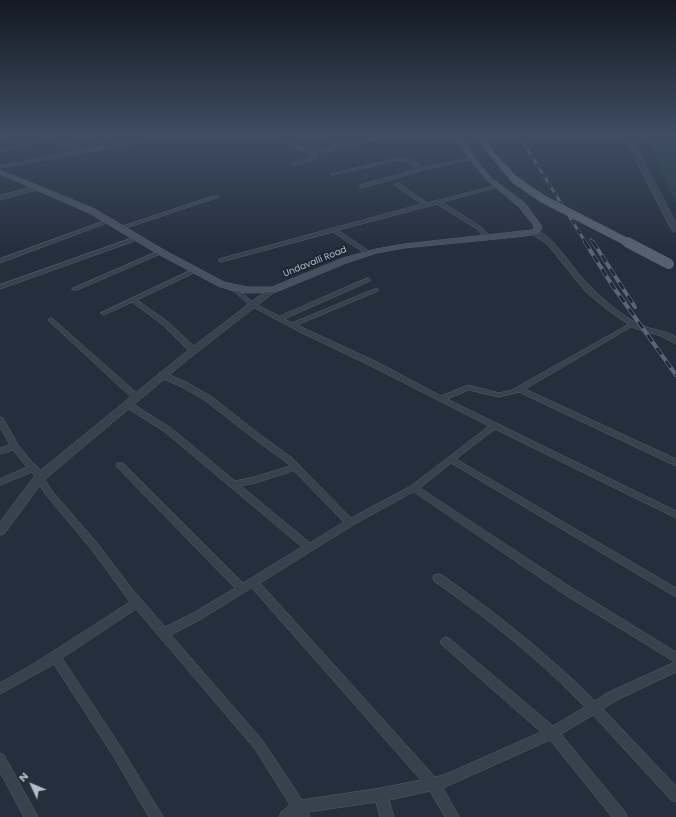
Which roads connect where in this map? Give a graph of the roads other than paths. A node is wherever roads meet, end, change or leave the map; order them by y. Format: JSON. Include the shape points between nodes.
{"nodes":[{"id":1,"x":6,"y":174,"type":"edge"},
{"id":2,"x":404,"y":174,"type":"edge"},
{"id":3,"x":485,"y":174,"type":"edge"},
{"id":4,"x":510,"y":174,"type":"edge"},
{"id":5,"x":647,"y":174,"type":"edge"},
{"id":6,"x":398,"y":185,"type":"dead end"},
{"id":7,"x":362,"y":186,"type":"dead end"},
{"id":8,"x":496,"y":186,"type":"junction"},
{"id":9,"x":37,"y":188,"type":"junction"},
{"id":10,"x":216,"y":197,"type":"dead end"},
{"id":11,"x":0,"y":198,"type":"edge"},
{"id":12,"x":438,"y":202,"type":"junction"},
{"id":13,"x":427,"y":205,"type":"junction"},
{"id":14,"x":110,"y":221,"type":"junction"},
{"id":15,"x":121,"y":228,"type":"junction"},
{"id":16,"x":334,"y":230,"type":"junction"},
{"id":17,"x":676,"y":230,"type":"edge"},
{"id":18,"x":535,"y":232,"type":"junction"},
{"id":19,"x":138,"y":238,"type":"junction"},
{"id":20,"x":488,"y":238,"type":"junction"},
{"id":21,"x":161,"y":252,"type":"junction"},
{"id":22,"x":368,"y":253,"type":"junction"},
{"id":23,"x":221,"y":260,"type":"dead end"},
{"id":24,"x":0,"y":261,"type":"edge"},
{"id":25,"x":673,"y":266,"type":"edge"},
{"id":26,"x":196,"y":270,"type":"junction"},
{"id":27,"x":368,"y":280,"type":"dead end"},
{"id":28,"x":0,"y":287,"type":"edge"},
{"id":29,"x":75,"y":288,"type":"dead end"},
{"id":30,"x":233,"y":288,"type":"junction"},
{"id":31,"x":273,"y":290,"type":"junction"},
{"id":32,"x":376,"y":290,"type":"dead end"},
{"id":33,"x":133,"y":300,"type":"junction"},
{"id":34,"x":253,"y":305,"type":"junction"},
{"id":35,"x":104,"y":313,"type":"dead end"},
{"id":36,"x":280,"y":318,"type":"junction"},
{"id":37,"x":50,"y":320,"type":"dead end"},
{"id":38,"x":633,"y":324,"type":"junction"},
{"id":39,"x":292,"y":325,"type":"junction"},
{"id":40,"x":676,"y":341,"type":"edge"},
{"id":41,"x":194,"y":351,"type":"junction"},
{"id":42,"x":162,"y":375,"type":"junction"},
{"id":43,"x":519,"y":389,"type":"junction"},
{"id":44,"x":136,"y":397,"type":"junction"},
{"id":45,"x":441,"y":399,"type":"junction"},
{"id":46,"x":127,"y":404,"type":"junction"},
{"id":47,"x":0,"y":420,"type":"edge"},
{"id":48,"x":495,"y":425,"type":"junction"},
{"id":49,"x":15,"y":446,"type":"junction"},
{"id":50,"x":0,"y":452,"type":"edge"},
{"id":51,"x":450,"y":459,"type":"junction"},
{"id":52,"x":676,"y":463,"type":"edge"},
{"id":53,"x":120,"y":465,"type":"dead end"},
{"id":54,"x":297,"y":467,"type":"junction"},
{"id":55,"x":37,"y":472,"type":"junction"},
{"id":56,"x":0,"y":482,"type":"edge"},
{"id":57,"x":234,"y":484,"type":"junction"},
{"id":58,"x":414,"y":488,"type":"junction"},
{"id":59,"x":674,"y":510,"type":"edge"},
{"id":60,"x":350,"y":523,"type":"junction"},
{"id":61,"x":0,"y":531,"type":"edge"},
{"id":62,"x":310,"y":548,"type":"junction"},
{"id":63,"x":438,"y":578,"type":"dead end"},
{"id":64,"x":252,"y":582,"type":"junction"},
{"id":65,"x":241,"y":588,"type":"junction"},
{"id":66,"x":676,"y":593,"type":"edge"},
{"id":67,"x":137,"y":603,"type":"junction"},
{"id":68,"x":164,"y":634,"type":"junction"},
{"id":69,"x":446,"y":642,"type":"dead end"},
{"id":70,"x":55,"y":656,"type":"junction"},
{"id":71,"x":676,"y":658,"type":"edge"},
{"id":72,"x":676,"y":667,"type":"edge"},
{"id":73,"x":0,"y":690,"type":"edge"},
{"id":74,"x":594,"y":709,"type":"junction"},
{"id":75,"x":552,"y":734,"type":"junction"},
{"id":76,"x":0,"y":759,"type":"edge"},
{"id":77,"x":433,"y":784,"type":"junction"},
{"id":78,"x":381,"y":795,"type":"junction"},
{"id":79,"x":676,"y":795,"type":"edge"},
{"id":80,"x":301,"y":812,"type":"edge"},
{"id":81,"x":31,"y":817,"type":"edge"},
{"id":82,"x":156,"y":817,"type":"edge"},
{"id":83,"x":286,"y":817,"type":"edge"},
{"id":84,"x":386,"y":817,"type":"edge"},
{"id":85,"x":452,"y":817,"type":"edge"},
{"id":86,"x":620,"y":817,"type":"edge"}],
"edges":[{"from":1,"to":9,"type":"main road","name":"Undavalli Road"},
{"from":2,"to":7,"type":"street"},
{"from":3,"to":8,"type":"main road"},
{"from":4,"to":25,"type":"main road","bridge":true,"via":[[543,199]]},
{"from":5,"to":17,"type":"street"},
{"from":6,"to":13,"type":"street"},
{"from":8,"to":12,"type":"street"},
{"from":8,"to":18,"type":"main road","via":[[522,205],[538,228]]},
{"from":9,"to":11,"type":"street"},
{"from":9,"to":14,"type":"main road","name":"Undavalli Road"},
{"from":10,"to":15,"type":"street"},
{"from":12,"to":13,"type":"street"},
{"from":12,"to":20,"type":"street","via":[[479,228]]},
{"from":13,"to":16,"type":"street"},
{"from":14,"to":15,"type":"main road","name":"Undavalli Road"},
{"from":14,"to":24,"type":"street"},
{"from":15,"to":19,"type":"main road","name":"Undavalli Road"},
{"from":16,"to":22,"type":"street"},
{"from":16,"to":23,"type":"street"},
{"from":18,"to":20,"type":"main road","name":"Undavalli Road"},
{"from":18,"to":38,"type":"street","via":[[545,237],[583,284]]},
{"from":19,"to":21,"type":"main road","name":"Undavalli Road"},
{"from":19,"to":28,"type":"street"},
{"from":20,"to":22,"type":"main road","name":"Undavalli Road","via":[[404,246]]},
{"from":21,"to":26,"type":"main road","name":"Undavalli Road"},
{"from":21,"to":29,"type":"street"},
{"from":22,"to":31,"type":"main road","name":"Undavalli Road"},
{"from":26,"to":30,"type":"main road","name":"Undavalli Road"},
{"from":26,"to":33,"type":"street"},
{"from":27,"to":36,"type":"street"},
{"from":30,"to":31,"type":"main road","name":"Undavalli Road"},
{"from":30,"to":34,"type":"street"},
{"from":31,"to":34,"type":"street"},
{"from":32,"to":39,"type":"street"},
{"from":33,"to":35,"type":"street"},
{"from":33,"to":41,"type":"street","via":[[156,314],[179,333]]},
{"from":34,"to":36,"type":"street"},
{"from":34,"to":41,"type":"street"},
{"from":36,"to":39,"type":"street"},
{"from":37,"to":44,"type":"street"},
{"from":38,"to":40,"type":"street","via":[[668,334]]},
{"from":38,"to":43,"type":"street"},
{"from":39,"to":45,"type":"street"},
{"from":41,"to":42,"type":"street"},
{"from":42,"to":44,"type":"street"},
{"from":42,"to":54,"type":"street","via":[[209,398]]},
{"from":43,"to":45,"type":"street","via":[[499,395],[468,387]]},
{"from":43,"to":52,"type":"street"},
{"from":44,"to":46,"type":"street"},
{"from":45,"to":48,"type":"street"},
{"from":46,"to":55,"type":"street"},
{"from":46,"to":57,"type":"street","via":[[168,430]]},
{"from":47,"to":49,"type":"street"},
{"from":48,"to":51,"type":"street"},
{"from":48,"to":59,"type":"street"},
{"from":49,"to":50,"type":"street"},
{"from":49,"to":55,"type":"street"},
{"from":51,"to":58,"type":"street"},
{"from":51,"to":66,"type":"street"},
{"from":53,"to":65,"type":"street"},
{"from":54,"to":57,"type":"street"},
{"from":54,"to":60,"type":"street"},
{"from":55,"to":56,"type":"street"},
{"from":55,"to":61,"type":"street"},
{"from":55,"to":67,"type":"street","via":[[49,494]]},
{"from":57,"to":62,"type":"street"},
{"from":58,"to":60,"type":"street"},
{"from":58,"to":71,"type":"street","via":[[571,593]]},
{"from":60,"to":62,"type":"street"},
{"from":62,"to":64,"type":"street"},
{"from":63,"to":74,"type":"street","via":[[522,642]]},
{"from":64,"to":65,"type":"street"},
{"from":64,"to":77,"type":"street"},
{"from":65,"to":68,"type":"street"},
{"from":67,"to":68,"type":"street"},
{"from":67,"to":70,"type":"street"},
{"from":68,"to":80,"type":"street","via":[[259,745]]},
{"from":69,"to":75,"type":"street"},
{"from":70,"to":73,"type":"street"},
{"from":70,"to":82,"type":"street"},
{"from":72,"to":74,"type":"street","via":[[613,696]]},
{"from":74,"to":75,"type":"street"},
{"from":74,"to":79,"type":"street"},
{"from":75,"to":77,"type":"street","via":[[446,781]]},
{"from":75,"to":86,"type":"street"},
{"from":76,"to":81,"type":"street"},
{"from":77,"to":78,"type":"street"},
{"from":77,"to":85,"type":"street"},
{"from":78,"to":80,"type":"street"},
{"from":78,"to":84,"type":"street"},
{"from":80,"to":83,"type":"street"}]}
